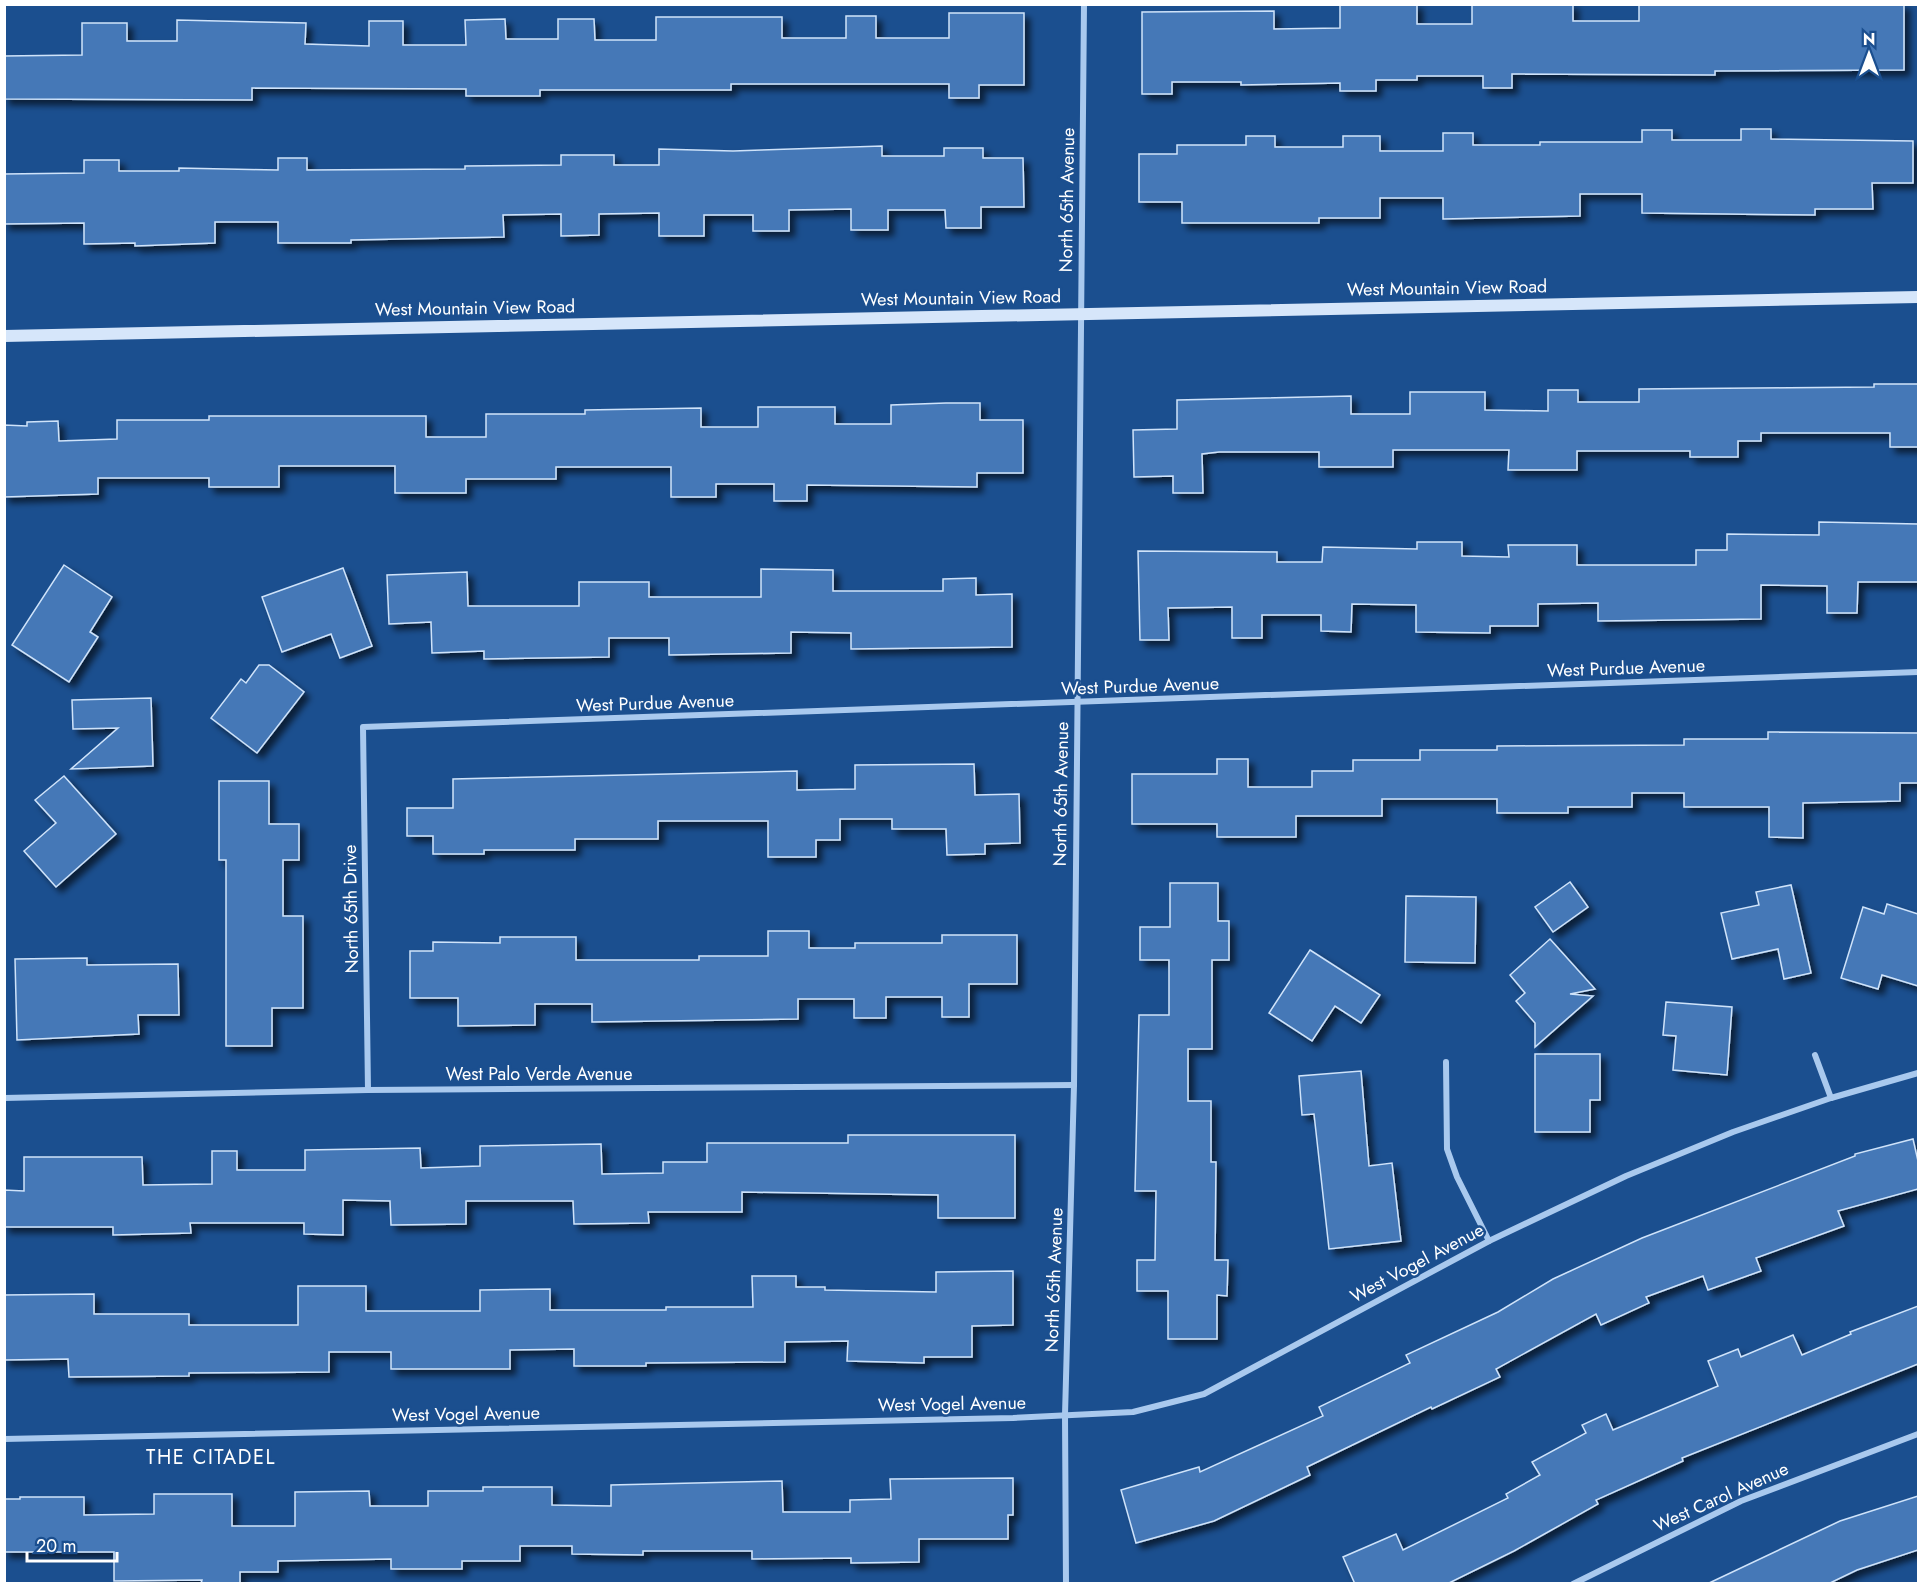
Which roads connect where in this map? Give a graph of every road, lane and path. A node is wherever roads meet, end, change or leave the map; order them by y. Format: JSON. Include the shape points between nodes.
{"nodes":[{"id":1,"x":1084,"y":4,"type":"edge"},
{"id":2,"x":1918,"y":297,"type":"edge"},
{"id":3,"x":1081,"y":313,"type":"junction"},
{"id":4,"x":4,"y":336,"type":"edge"},
{"id":5,"x":1918,"y":672,"type":"edge"},
{"id":6,"x":1077,"y":704,"type":"junction"},
{"id":7,"x":363,"y":727,"type":"joint"},
{"id":8,"x":1815,"y":1055,"type":"dead end"},
{"id":9,"x":1446,"y":1062,"type":"dead end"},
{"id":10,"x":1918,"y":1073,"type":"edge"},
{"id":11,"x":1074,"y":1085,"type":"junction"},
{"id":12,"x":368,"y":1090,"type":"junction"},
{"id":13,"x":4,"y":1098,"type":"edge"},
{"id":14,"x":1831,"y":1098,"type":"junction"},
{"id":15,"x":1489,"y":1241,"type":"junction"},
{"id":16,"x":1065,"y":1415,"type":"junction"},
{"id":17,"x":1918,"y":1434,"type":"edge"},
{"id":18,"x":4,"y":1439,"type":"edge"},
{"id":19,"x":1066,"y":1584,"type":"edge"},
{"id":20,"x":1573,"y":1584,"type":"edge"}],
"edges":[{"from":1,"to":3,"type":"street","name":"North 65th Avenue"},
{"from":2,"to":3,"type":"street","name":"West Mountain View Road"},
{"from":3,"to":4,"type":"street","name":"West Mountain View Road"},
{"from":3,"to":6,"type":"street","name":"North 65th Avenue"},
{"from":5,"to":6,"type":"street","name":"West Purdue Avenue"},
{"from":6,"to":7,"type":"street","name":"West Purdue Avenue"},
{"from":6,"to":11,"type":"street","name":"North 65th Avenue"},
{"from":7,"to":12,"type":"street","name":"North 65th Drive"},
{"from":8,"to":14,"type":"street"},
{"from":9,"to":15,"type":"street","via":[[1447,1149]]},
{"from":10,"to":14,"type":"street","name":"West Vogel Avenue"},
{"from":11,"to":12,"type":"street","name":"West Palo Verde Avenue"},
{"from":11,"to":16,"type":"street","name":"North 65th Avenue"},
{"from":12,"to":13,"type":"street","name":"West Palo Verde Avenue"},
{"from":14,"to":15,"type":"street","name":"West Vogel Avenue","via":[[1733,1132],[1626,1176]]},
{"from":15,"to":16,"type":"street","name":"West Vogel Avenue","via":[[1204,1394],[1133,1412]]},
{"from":16,"to":18,"type":"street","name":"West Vogel Avenue"},
{"from":16,"to":19,"type":"street","name":"North 65th Avenue"},
{"from":17,"to":20,"type":"street","name":"West Carol Avenue","via":[[1741,1501]]}]}
